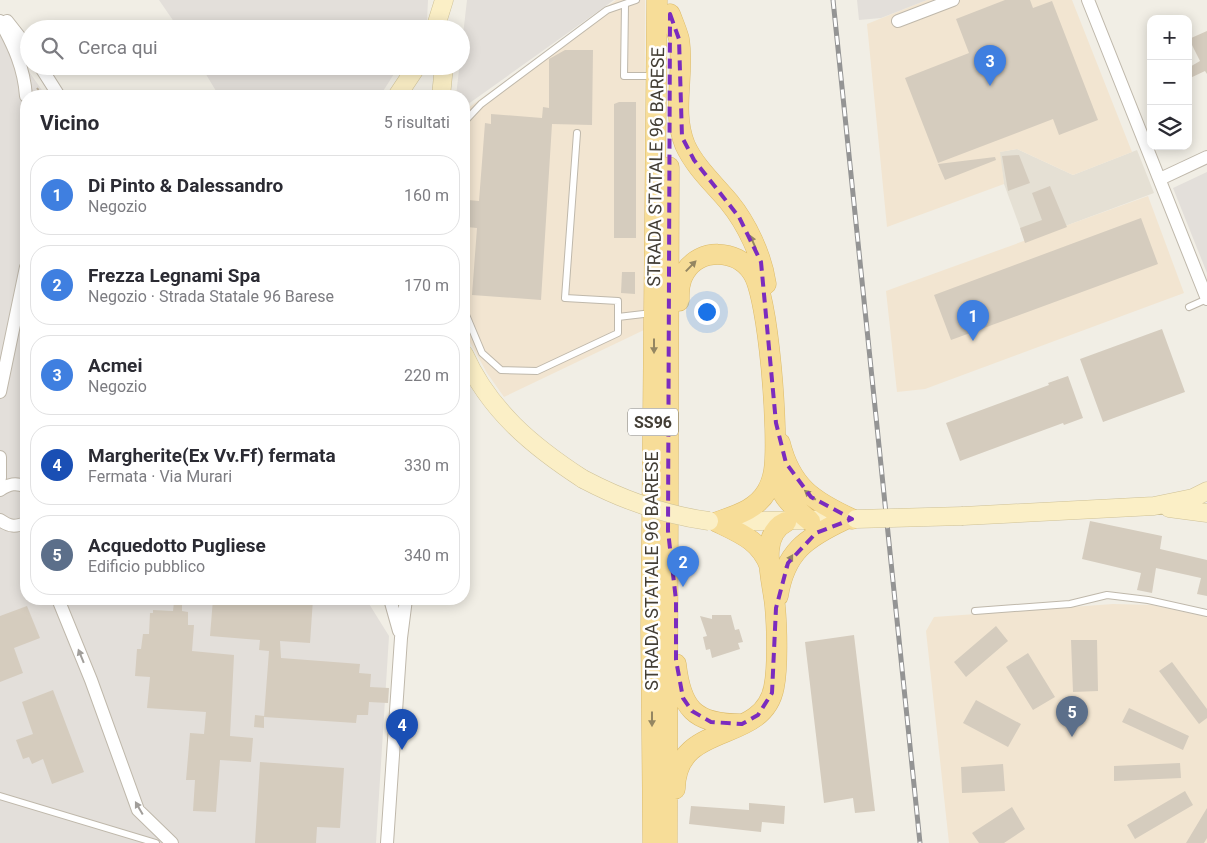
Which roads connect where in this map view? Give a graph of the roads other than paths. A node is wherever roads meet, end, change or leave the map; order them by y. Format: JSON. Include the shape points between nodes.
{"nodes":[{"id":1,"x":444,"y":0,"type":"edge"},
{"id":2,"x":449,"y":0,"type":"edge"},
{"id":3,"x":636,"y":0,"type":"edge"},
{"id":4,"x":953,"y":0,"type":"edge"},
{"id":5,"x":1088,"y":0,"type":"edge"},
{"id":6,"x":625,"y":4,"type":"junction"},
{"id":7,"x":666,"y":5,"type":"edge"},
{"id":8,"x":0,"y":12,"type":"edge"},
{"id":9,"x":438,"y":20,"type":"edge"},
{"id":10,"x":448,"y":20,"type":"edge"},
{"id":11,"x":0,"y":21,"type":"edge"},
{"id":12,"x":898,"y":21,"type":"dead end"},
{"id":13,"x":20,"y":38,"type":"edge"},
{"id":14,"x":20,"y":65,"type":"edge"},
{"id":15,"x":23,"y":75,"type":"edge"},
{"id":16,"x":46,"y":75,"type":"edge"},
{"id":17,"x":411,"y":75,"type":"edge"},
{"id":18,"x":443,"y":75,"type":"edge"},
{"id":19,"x":656,"y":76,"type":"junction"},
{"id":20,"x":25,"y":90,"type":"edge"},
{"id":21,"x":56,"y":90,"type":"edge"},
{"id":22,"x":401,"y":90,"type":"edge"},
{"id":23,"x":442,"y":90,"type":"edge"},
{"id":24,"x":470,"y":115,"type":"edge"},
{"id":25,"x":576,"y":133,"type":"dead end"},
{"id":26,"x":1207,"y":157,"type":"edge"},
{"id":27,"x":1160,"y":179,"type":"junction"},
{"id":28,"x":20,"y":296,"type":"edge"},
{"id":29,"x":1207,"y":299,"type":"edge"},
{"id":30,"x":1189,"y":306,"type":"dead end"},
{"id":31,"x":654,"y":313,"type":"junction"},
{"id":32,"x":618,"y":317,"type":"junction"},
{"id":33,"x":470,"y":324,"type":"edge"},
{"id":34,"x":766,"y":324,"type":"junction"},
{"id":35,"x":470,"y":367,"type":"edge"},
{"id":36,"x":0,"y":392,"type":"edge"},
{"id":37,"x":669,"y":415,"type":"junction"},
{"id":38,"x":776,"y":423,"type":"junction"},
{"id":39,"x":0,"y":457,"type":"edge"},
{"id":40,"x":775,"y":468,"type":"junction"},
{"id":41,"x":0,"y":478,"type":"edge"},
{"id":42,"x":20,"y":484,"type":"edge"},
{"id":43,"x":0,"y":490,"type":"edge"},
{"id":44,"x":1207,"y":491,"type":"edge"},
{"id":45,"x":1154,"y":506,"type":"junction"},
{"id":46,"x":1207,"y":513,"type":"edge"},
{"id":47,"x":851,"y":519,"type":"junction"},
{"id":48,"x":810,"y":521,"type":"junction"},
{"id":49,"x":713,"y":522,"type":"junction"},
{"id":50,"x":786,"y":522,"type":"junction"},
{"id":51,"x":3,"y":523,"type":"edge"},
{"id":52,"x":20,"y":525,"type":"edge"},
{"id":53,"x":668,"y":531,"type":"junction"},
{"id":54,"x":770,"y":567,"type":"junction"},
{"id":55,"x":60,"y":605,"type":"edge"},
{"id":56,"x":392,"y":605,"type":"edge"},
{"id":57,"x":405,"y":605,"type":"edge"},
{"id":58,"x":776,"y":608,"type":"junction"},
{"id":59,"x":974,"y":611,"type":"dead end"},
{"id":60,"x":1207,"y":613,"type":"edge"},
{"id":61,"x":402,"y":638,"type":"junction"},
{"id":62,"x":742,"y":724,"type":"junction"},
{"id":63,"x":0,"y":796,"type":"edge"},
{"id":64,"x":156,"y":843,"type":"edge"},
{"id":65,"x":172,"y":843,"type":"edge"},
{"id":66,"x":387,"y":843,"type":"edge"},
{"id":67,"x":653,"y":843,"type":"edge"},
{"id":68,"x":667,"y":843,"type":"edge"},
{"id":69,"x":674,"y":843,"type":"edge"}],
"edges":[{"from":1,"to":9,"type":"street"},
{"from":2,"to":10,"type":"street"},
{"from":3,"to":6,"type":"lane"},
{"from":4,"to":12,"type":"street"},
{"from":5,"to":27,"type":"street"},
{"from":6,"to":19,"type":"lane","via":[[624,76]]},
{"from":6,"to":24,"type":"lane","via":[[607,10]]},
{"from":7,"to":19,"type":"main road","name":"STRADA STATALE 96 BARESE","number":"SS96"},
{"from":34,"to":7,"type":"main road","one_way":true,"via":[[765,278],[754,244],[731,204],[694,160],[682,137],[679,39]]},
{"from":7,"to":37,"type":"main road","name":"STRADA STATALE 96 BARESE","number":"SS96"},
{"from":8,"to":13,"type":"street"},
{"from":11,"to":14,"type":"street","via":[[14,44]]},
{"from":15,"to":20,"type":"street"},
{"from":16,"to":21,"type":"street"},
{"from":17,"to":22,"type":"street"},
{"from":18,"to":23,"type":"street"},
{"from":19,"to":31,"type":"main road","name":"STRADA STATALE 96 BARESE","number":"SS96"},
{"from":25,"to":32,"type":"lane","via":[[565,298],[618,301]]},
{"from":26,"to":27,"type":"street"},
{"from":27,"to":29,"type":"street"},
{"from":28,"to":36,"type":"street"},
{"from":29,"to":30,"type":"lane"},
{"from":31,"to":32,"type":"lane"},
{"from":31,"to":67,"type":"main road","name":"STRADA STATALE 96 BARESE","number":"SS96","one_way":true},
{"from":32,"to":33,"type":"lane","via":[[618,333],[536,371],[501,370],[482,353]]},
{"from":37,"to":34,"type":"main road","one_way":true,"via":[[678,359],[679,286],[693,262],[705,255],[720,254],[734,257],[749,268],[757,281]]},
{"from":34,"to":38,"type":"main road"},
{"from":35,"to":49,"type":"street","bridge":true,"via":[[501,414],[560,464],[583,479],[635,504]]},
{"from":37,"to":53,"type":"main road","name":"STRADA STATALE 96 BARESE","number":"SS96"},
{"from":38,"to":40,"type":"main road"},
{"from":47,"to":38,"type":"main road","one_way":true,"via":[[819,503],[798,483],[786,463]]},
{"from":39,"to":41,"type":"street"},
{"from":40,"to":48,"type":"main road","via":[[782,493]]},
{"from":40,"to":49,"type":"main road","via":[[762,498],[748,510]]},
{"from":42,"to":43,"type":"street","via":[[7,485]]},
{"from":44,"to":45,"type":"street","via":[[1193,498]]},
{"from":45,"to":46,"type":"street"},
{"from":45,"to":47,"type":"street","bridge":true},
{"from":47,"to":48,"type":"street"},
{"from":58,"to":47,"type":"main road","one_way":true,"via":[[783,572],[793,555],[816,533]]},
{"from":48,"to":50,"type":"street"},
{"from":49,"to":50,"type":"street"},
{"from":49,"to":54,"type":"main road","via":[[752,541],[763,552]]},
{"from":50,"to":54,"type":"main road","via":[[778,526],[772,537]]},
{"from":51,"to":52,"type":"street"},
{"from":53,"to":62,"type":"main road","via":[[676,600],[676,660],[683,698],[692,711],[704,719]]},
{"from":53,"to":68,"type":"main road","name":"STRADA STATALE 96 BARESE","number":"SS96"},
{"from":54,"to":58,"type":"main road"},
{"from":65,"to":55,"type":"street","one_way":true,"via":[[138,810]]},
{"from":56,"to":61,"type":"street"},
{"from":57,"to":61,"type":"street"},
{"from":58,"to":62,"type":"main road","via":[[772,693],[758,715]]},
{"from":59,"to":60,"type":"lane","via":[[1070,604],[1107,595]]},
{"from":61,"to":66,"type":"street"},
{"from":62,"to":69,"type":"main road","via":[[698,743],[682,760],[675,782]]},
{"from":63,"to":64,"type":"lane"}]}
